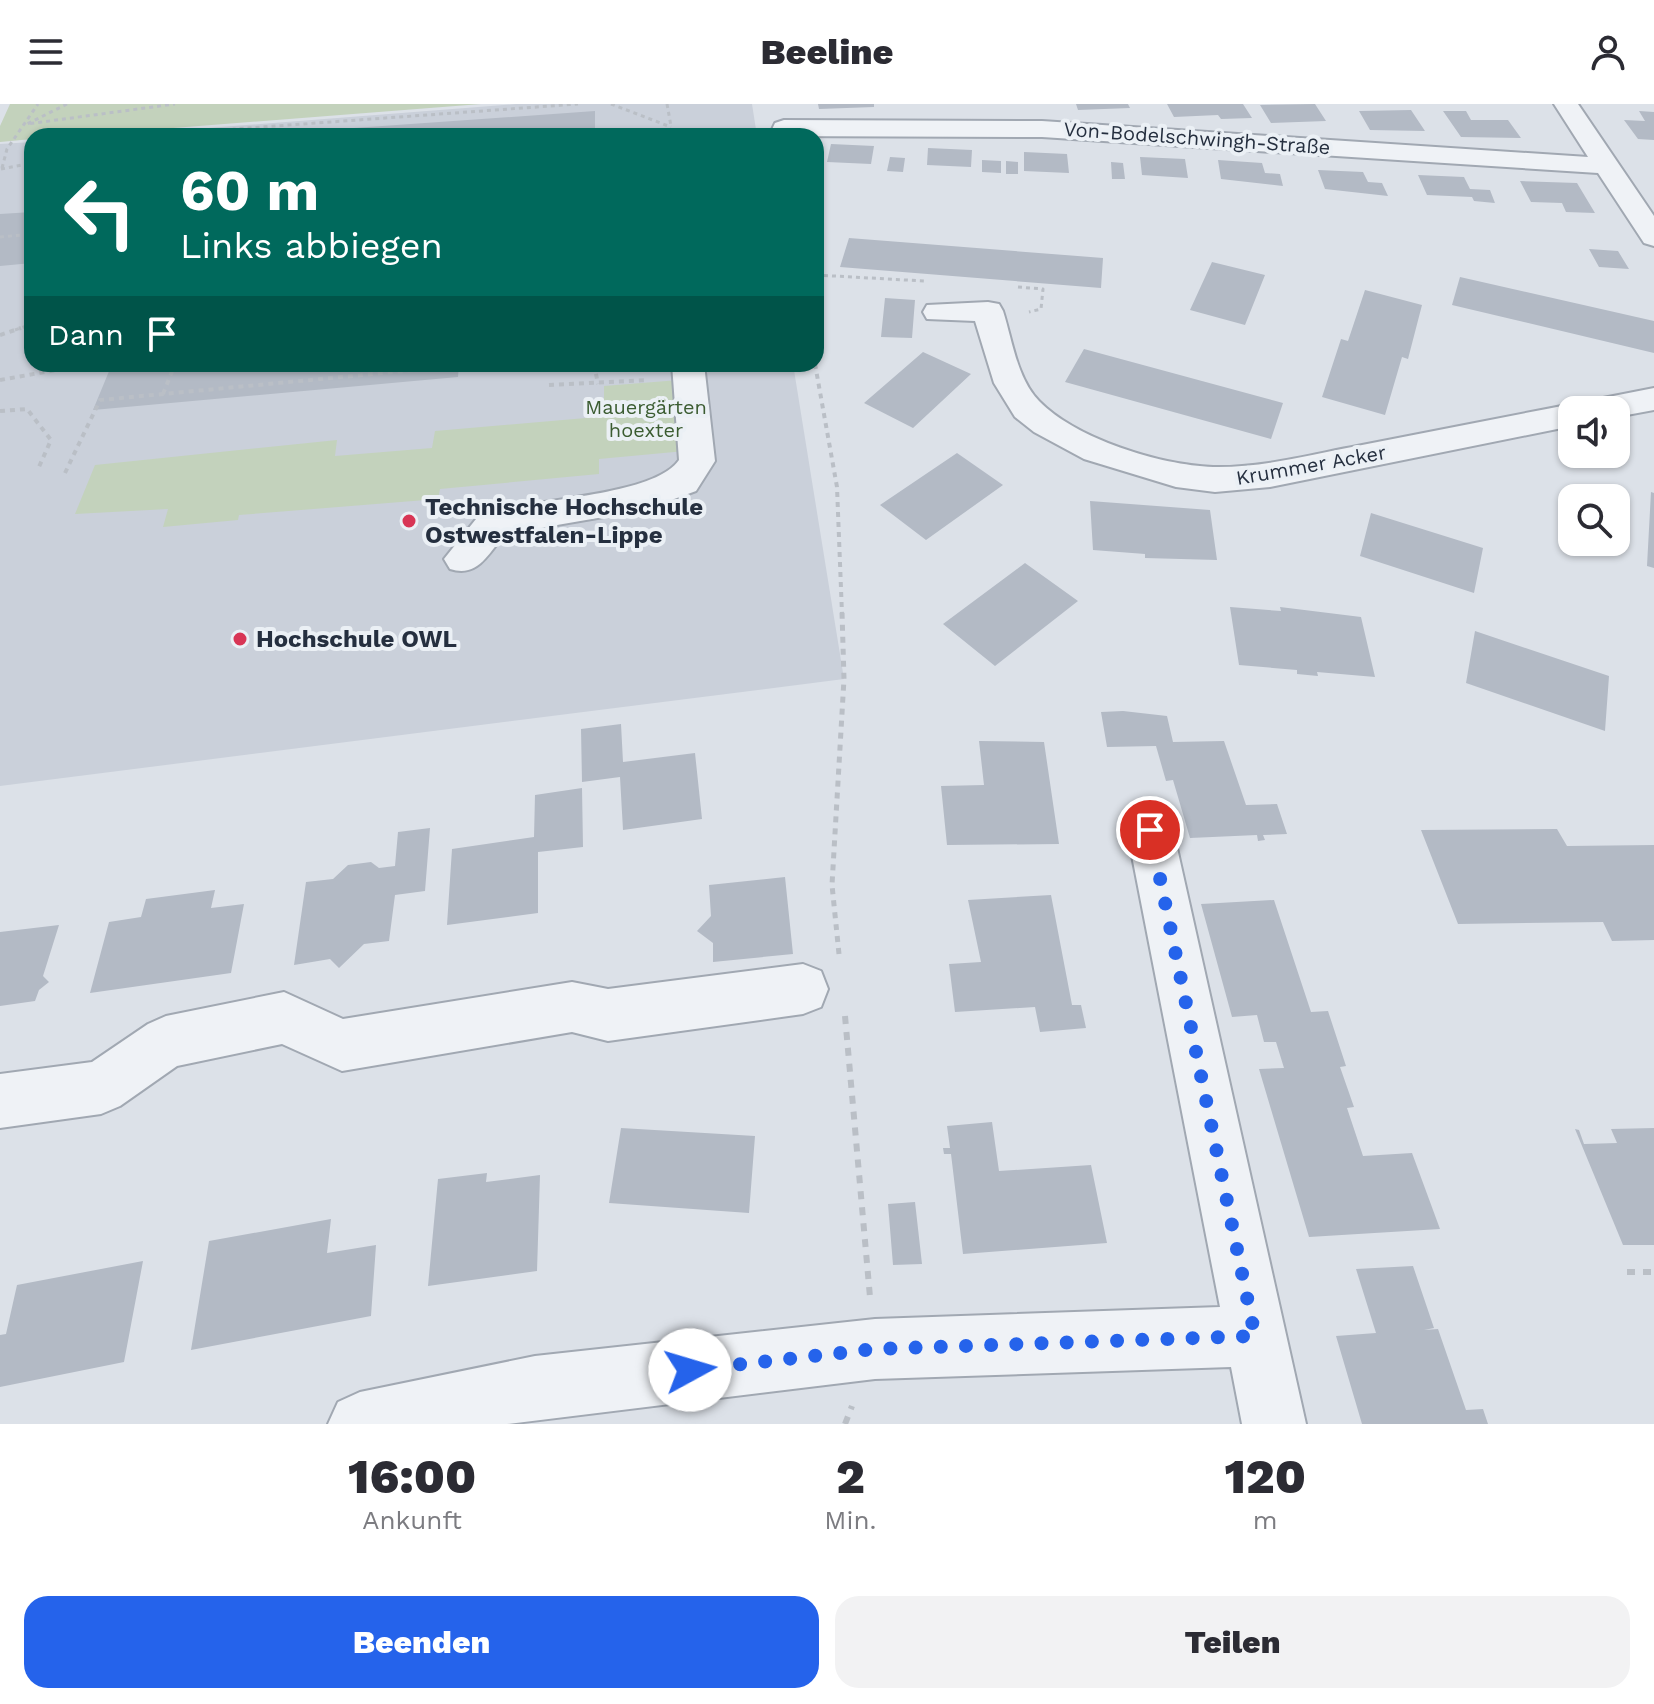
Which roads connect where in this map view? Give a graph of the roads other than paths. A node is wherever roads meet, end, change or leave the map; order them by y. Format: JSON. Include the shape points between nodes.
{"nodes":[{"id":1,"x":1566,"y":104,"type":"edge"},
{"id":2,"x":824,"y":132,"type":"edge"},
{"id":3,"x":1609,"y":166,"type":"junction"},
{"id":4,"x":1654,"y":237,"type":"edge"},
{"id":5,"x":938,"y":312,"type":"dead end"},
{"id":6,"x":688,"y":372,"type":"edge"},
{"id":7,"x":1654,"y":399,"type":"edge"},
{"id":8,"x":1630,"y":404,"type":"edge"},
{"id":9,"x":1558,"y":418,"type":"edge"},
{"id":10,"x":463,"y":559,"type":"dead end"},
{"id":11,"x":1150,"y":830,"type":"dead end"},
{"id":12,"x":830,"y":990,"type":"road end"},
{"id":13,"x":0,"y":1101,"type":"edge"},
{"id":14,"x":1255,"y":1336,"type":"junction"},
{"id":15,"x":360,"y":1424,"type":"edge"},
{"id":16,"x":1274,"y":1424,"type":"edge"}],
"edges":[{"from":1,"to":3,"type":"street"},
{"from":2,"to":3,"type":"street","name":"Von-Bodelschwingh-Straße","via":[[1042,129]]},
{"from":3,"to":4,"type":"street"},
{"from":5,"to":9,"type":"street","name":"Krummer Acker","via":[[988,311],[1015,396],[1045,423],[1087,448],[1192,478],[1270,475]]},
{"from":6,"to":10,"type":"street","via":[[697,461],[683,482],[644,497],[493,523]]},
{"from":7,"to":8,"type":"street"},
{"from":11,"to":14,"type":"street"},
{"from":12,"to":13,"type":"street","via":[[608,1015],[572,1007],[342,1045],[284,1018],[166,1042],[101,1087]]},
{"from":14,"to":15,"type":"street","via":[[875,1349],[535,1387]]},
{"from":14,"to":16,"type":"street"}]}
